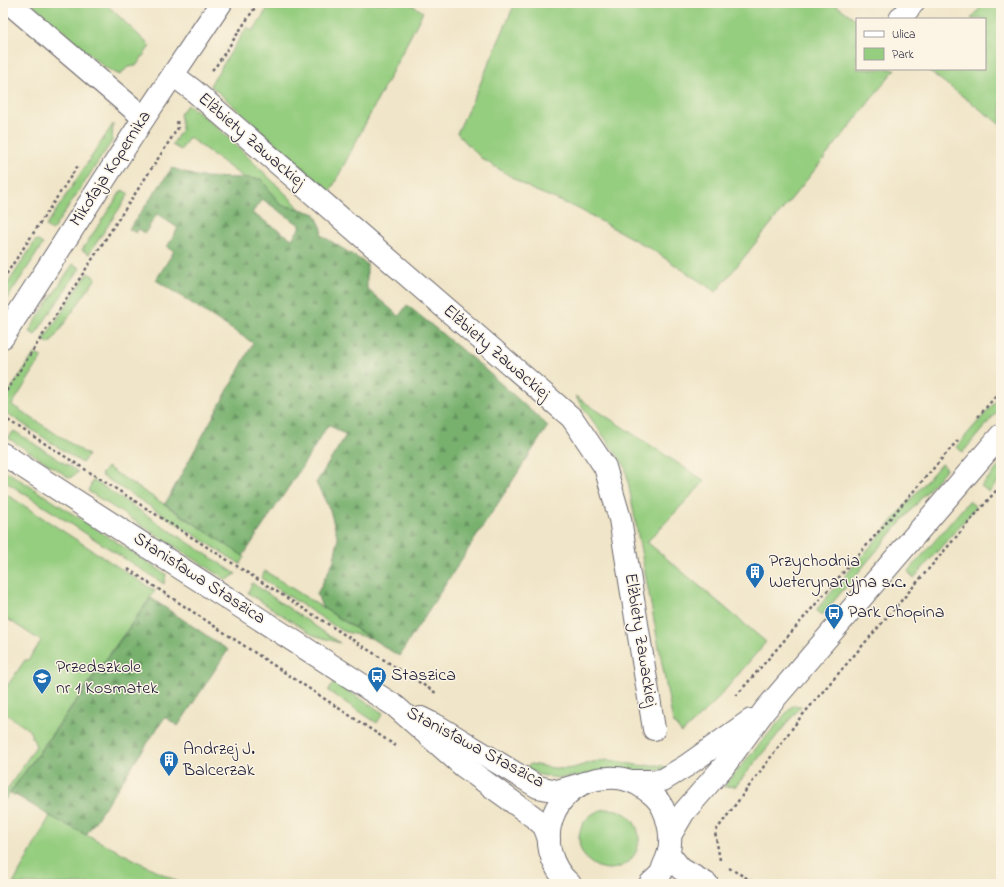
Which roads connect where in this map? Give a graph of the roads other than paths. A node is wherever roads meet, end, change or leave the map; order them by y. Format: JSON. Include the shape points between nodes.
{"nodes":[{"id":1,"x":9,"y":3,"type":"edge"},
{"id":2,"x":220,"y":3,"type":"edge"},
{"id":3,"x":913,"y":3,"type":"edge"},
{"id":4,"x":901,"y":18,"type":"edge"},
{"id":5,"x":173,"y":75,"type":"junction"},
{"id":6,"x":144,"y":118,"type":"junction"},
{"id":7,"x":3,"y":337,"type":"edge"},
{"id":8,"x":1001,"y":435,"type":"edge"},
{"id":9,"x":3,"y":454,"type":"edge"},
{"id":10,"x":395,"y":706,"type":"junction"},
{"id":11,"x":765,"y":710,"type":"junction"},
{"id":12,"x":654,"y":729,"type":"dead end"},
{"id":13,"x":628,"y":780,"type":"junction"},
{"id":14,"x":578,"y":785,"type":"junction"},
{"id":15,"x":549,"y":839,"type":"junction"},
{"id":16,"x":670,"y":844,"type":"junction"},
{"id":17,"x":564,"y":880,"type":"edge"},
{"id":18,"x":650,"y":884,"type":"edge"},
{"id":19,"x":707,"y":884,"type":"edge"}],
"edges":[{"from":1,"to":6,"type":"street"},
{"from":2,"to":5,"type":"street","name":"Mikołaja Kopernika"},
{"from":3,"to":4,"type":"street"},
{"from":5,"to":6,"type":"street","name":"Mikołaja Kopernika"},
{"from":5,"to":12,"type":"street","name":"Elżbiety Zawackiej","via":[[572,418],[605,467],[620,519]]},
{"from":6,"to":7,"type":"street","name":"Mikołaja Kopernika"},
{"from":8,"to":11,"type":"street"},
{"from":9,"to":10,"type":"street","name":"Stanisława Staszica"},
{"from":10,"to":14,"type":"street","name":"Stanisława Staszica","via":[[439,727],[538,787],[557,790]]},
{"from":10,"to":15,"type":"street","name":"Stanisława Staszica","via":[[463,766],[535,818],[544,826]]},
{"from":11,"to":13,"type":"street","name":"Stanisława Staszica","via":[[663,780]]},
{"from":11,"to":16,"type":"street","via":[[724,766],[684,812]]},
{"from":13,"to":14,"type":"street","name":"Stanisława Staszica","via":[[619,777],[598,778]]},
{"from":13,"to":16,"type":"street","via":[[655,797],[666,814]]},
{"from":14,"to":15,"type":"street","via":[[563,798],[552,816]]},
{"from":15,"to":17,"type":"street","via":[[554,865]]},
{"from":16,"to":18,"type":"street","via":[[661,873]]},
{"from":16,"to":19,"type":"street","via":[[681,869]]}]}
